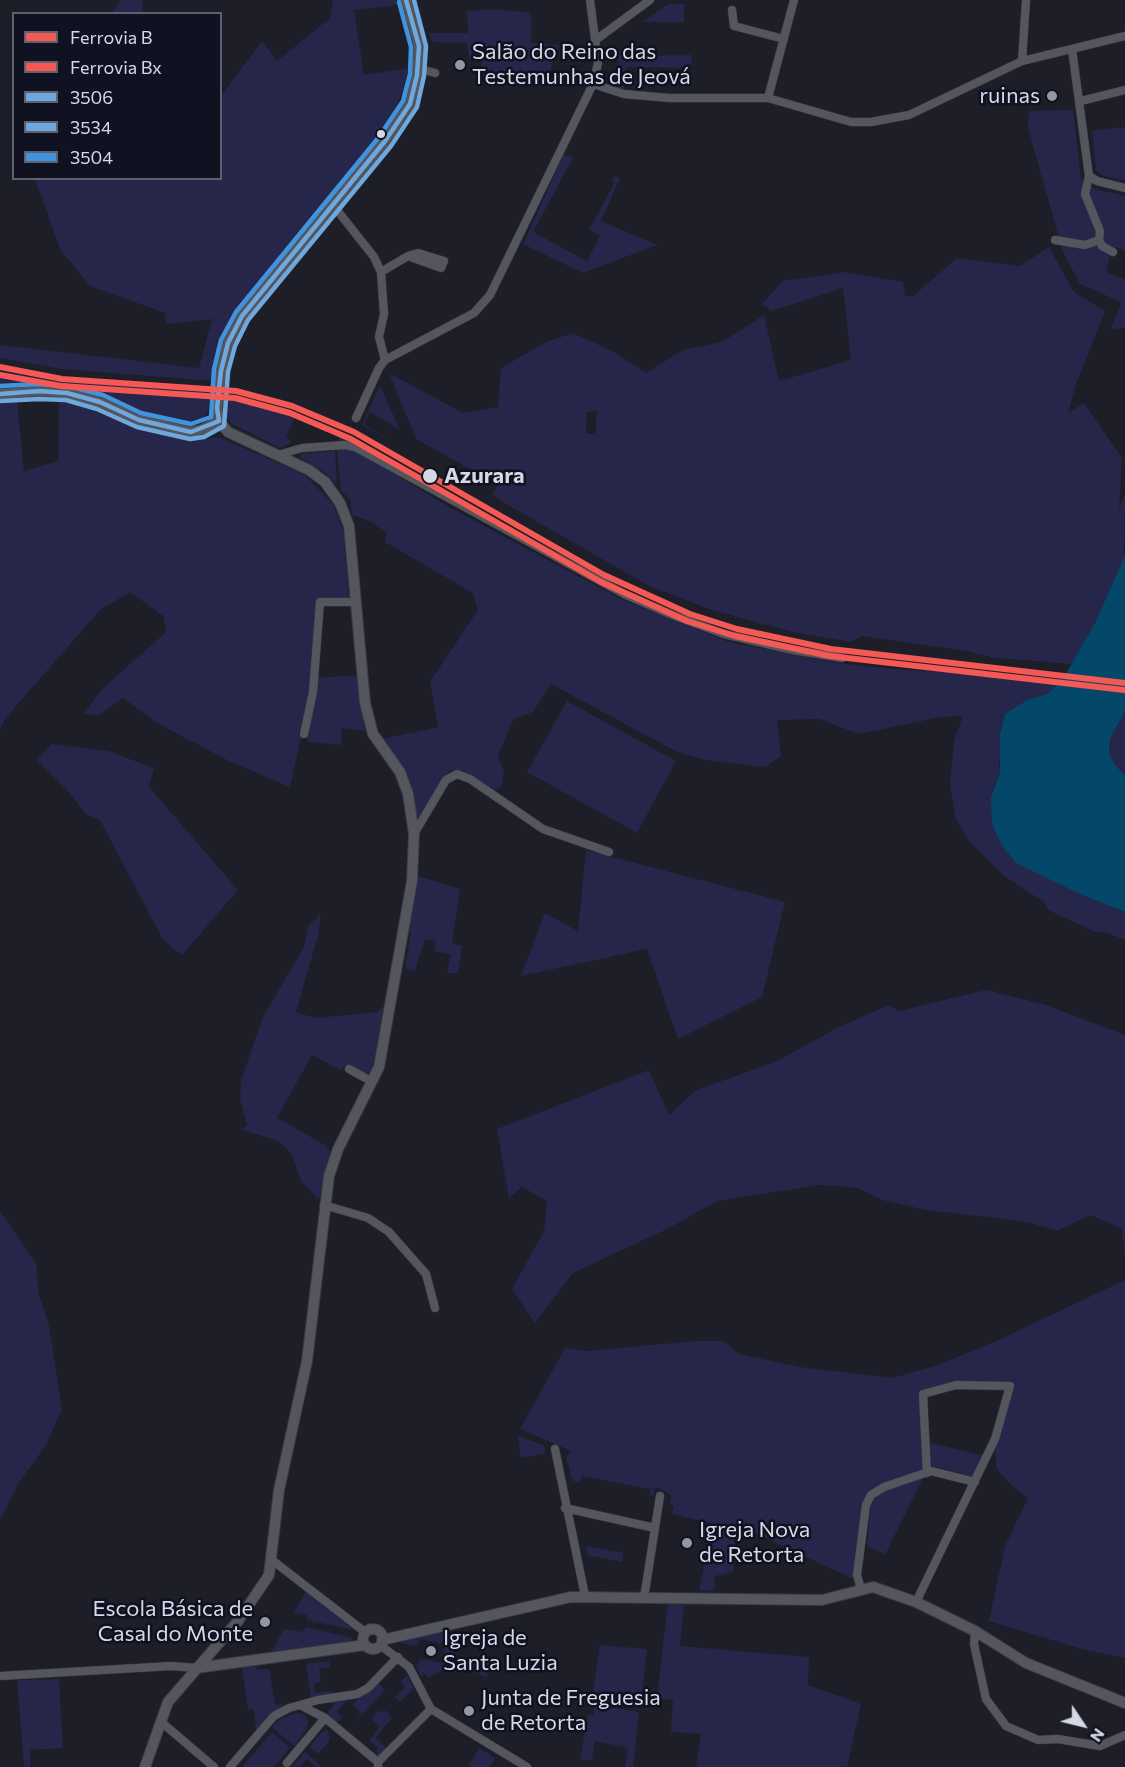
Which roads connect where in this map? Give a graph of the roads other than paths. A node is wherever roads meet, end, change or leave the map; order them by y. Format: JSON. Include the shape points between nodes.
{"nodes":[{"id":1,"x":406,"y":0,"type":"edge"},
{"id":2,"x":590,"y":0,"type":"edge"},
{"id":3,"x":650,"y":0,"type":"edge"},
{"id":4,"x":794,"y":0,"type":"edge"},
{"id":5,"x":1026,"y":0,"type":"edge"},
{"id":6,"x":732,"y":10,"type":"dead end"},
{"id":7,"x":1125,"y":36,"type":"edge"},
{"id":8,"x":597,"y":39,"type":"junction"},
{"id":9,"x":784,"y":39,"type":"junction"},
{"id":10,"x":1072,"y":48,"type":"junction"},
{"id":11,"x":1022,"y":61,"type":"junction"},
{"id":12,"x":417,"y":68,"type":"junction"},
{"id":13,"x":435,"y":73,"type":"dead end"},
{"id":14,"x":593,"y":84,"type":"junction"},
{"id":15,"x":1125,"y":90,"type":"edge"},
{"id":16,"x":768,"y":98,"type":"junction"},
{"id":17,"x":1081,"y":101,"type":"junction"},
{"id":18,"x":1089,"y":176,"type":"junction"},
{"id":19,"x":1125,"y":188,"type":"edge"},
{"id":20,"x":333,"y":205,"type":"junction"},
{"id":21,"x":1055,"y":240,"type":"dead end"},
{"id":22,"x":1099,"y":240,"type":"junction"},
{"id":23,"x":1113,"y":252,"type":"dead end"},
{"id":24,"x":408,"y":256,"type":"dead end"},
{"id":25,"x":381,"y":272,"type":"junction"},
{"id":26,"x":385,"y":360,"type":"junction"},
{"id":27,"x":0,"y":394,"type":"edge"},
{"id":28,"x":356,"y":418,"type":"dead end"},
{"id":29,"x":219,"y":421,"type":"junction"},
{"id":30,"x":278,"y":455,"type":"junction"},
{"id":31,"x":355,"y":602,"type":"junction"},
{"id":32,"x":842,"y":658,"type":"dead end"},
{"id":33,"x":304,"y":734,"type":"dead end"},
{"id":34,"x":414,"y":834,"type":"junction"},
{"id":35,"x":609,"y":852,"type":"dead end"},
{"id":36,"x":349,"y":1069,"type":"dead end"},
{"id":37,"x":371,"y":1081,"type":"junction"},
{"id":38,"x":324,"y":1204,"type":"junction"},
{"id":39,"x":435,"y":1308,"type":"dead end"},
{"id":40,"x":555,"y":1449,"type":"dead end"},
{"id":41,"x":927,"y":1473,"type":"junction"},
{"id":42,"x":975,"y":1482,"type":"junction"},
{"id":43,"x":660,"y":1496,"type":"dead end"},
{"id":44,"x":566,"y":1508,"type":"junction"},
{"id":45,"x":655,"y":1528,"type":"junction"},
{"id":46,"x":272,"y":1560,"type":"junction"},
{"id":47,"x":861,"y":1589,"type":"junction"},
{"id":48,"x":585,"y":1596,"type":"junction"},
{"id":49,"x":644,"y":1598,"type":"junction"},
{"id":50,"x":916,"y":1602,"type":"junction"},
{"id":51,"x":975,"y":1631,"type":"junction"},
{"id":52,"x":365,"y":1632,"type":"junction"},
{"id":53,"x":381,"y":1642,"type":"junction"},
{"id":54,"x":365,"y":1645,"type":"junction"},
{"id":55,"x":398,"y":1658,"type":"junction"},
{"id":56,"x":196,"y":1668,"type":"junction"},
{"id":57,"x":0,"y":1676,"type":"edge"},
{"id":58,"x":1125,"y":1703,"type":"edge"},
{"id":59,"x":300,"y":1705,"type":"junction"},
{"id":60,"x":431,"y":1709,"type":"junction"},
{"id":61,"x":325,"y":1718,"type":"junction"},
{"id":62,"x":160,"y":1721,"type":"junction"},
{"id":63,"x":1125,"y":1735,"type":"edge"},
{"id":64,"x":287,"y":1763,"type":"dead end"},
{"id":65,"x":378,"y":1765,"type":"edge"},
{"id":66,"x":146,"y":1767,"type":"edge"},
{"id":67,"x":214,"y":1767,"type":"edge"},
{"id":68,"x":230,"y":1767,"type":"edge"},
{"id":69,"x":526,"y":1767,"type":"edge"}],
"edges":[{"from":1,"to":12,"type":"street","via":[[418,46]]},
{"from":2,"to":8,"type":"street"},
{"from":3,"to":8,"type":"street"},
{"from":4,"to":9,"type":"street"},
{"from":5,"to":11,"type":"street"},
{"from":6,"to":9,"type":"street","via":[[734,26]]},
{"from":7,"to":10,"type":"street"},
{"from":8,"to":14,"type":"street","via":[[598,63]]},
{"from":9,"to":16,"type":"street"},
{"from":10,"to":11,"type":"street"},
{"from":10,"to":17,"type":"street"},
{"from":11,"to":16,"type":"street","via":[[909,115],[871,122],[852,122]]},
{"from":12,"to":13,"type":"street"},
{"from":12,"to":20,"type":"street","via":[[410,104],[398,125]]},
{"from":14,"to":16,"type":"street","via":[[624,94],[669,98]]},
{"from":14,"to":26,"type":"street","via":[[490,295],[474,313]]},
{"from":15,"to":17,"type":"street"},
{"from":17,"to":18,"type":"street"},
{"from":18,"to":19,"type":"street"},
{"from":18,"to":22,"type":"street","via":[[1084,194],[1100,231]]},
{"from":20,"to":25,"type":"street","via":[[374,257]]},
{"from":20,"to":29,"type":"street","via":[[257,296],[228,343],[220,371]]},
{"from":21,"to":22,"type":"street","via":[[1084,245]]},
{"from":22,"to":23,"type":"street"},
{"from":24,"to":25,"type":"street"},
{"from":25,"to":26,"type":"street","via":[[384,314],[379,337]]},
{"from":26,"to":28,"type":"street"},
{"from":27,"to":29,"type":"street","via":[[67,393],[100,402],[139,420],[191,432]]},
{"from":29,"to":30,"type":"street","via":[[228,432]]},
{"from":30,"to":31,"type":"street","via":[[325,482],[340,503],[349,526]]},
{"from":30,"to":32,"type":"street","via":[[302,448],[355,447],[624,594],[670,614],[724,634]]},
{"from":31,"to":33,"type":"street","via":[[320,602],[313,692]]},
{"from":31,"to":34,"type":"street","via":[[365,703],[373,734],[400,772]]},
{"from":34,"to":35,"type":"street","via":[[446,780],[457,774],[543,829]]},
{"from":34,"to":37,"type":"street","via":[[412,881],[379,1067]]},
{"from":36,"to":37,"type":"street"},
{"from":37,"to":38,"type":"street","via":[[338,1149]]},
{"from":38,"to":39,"type":"street","via":[[368,1218],[389,1232],[426,1274]]},
{"from":38,"to":46,"type":"street","via":[[307,1361],[279,1490]]},
{"from":40,"to":44,"type":"street"},
{"from":41,"to":42,"type":"street"},
{"from":41,"to":42,"type":"street","via":[[923,1394],[956,1384],[1010,1386],[995,1439]]},
{"from":41,"to":47,"type":"street","via":[[884,1486],[871,1495],[866,1504],[857,1575]]},
{"from":42,"to":50,"type":"street"},
{"from":43,"to":45,"type":"street"},
{"from":44,"to":45,"type":"street"},
{"from":44,"to":48,"type":"street"},
{"from":45,"to":49,"type":"street"},
{"from":46,"to":52,"type":"street"},
{"from":46,"to":56,"type":"street","via":[[261,1589]]},
{"from":47,"to":49,"type":"street","via":[[822,1600]]},
{"from":47,"to":50,"type":"street","via":[[881,1588]]},
{"from":48,"to":49,"type":"street"},
{"from":48,"to":53,"type":"street","via":[[558,1599]]},
{"from":50,"to":51,"type":"street"},
{"from":51,"to":58,"type":"street","via":[[1026,1663]]},
{"from":51,"to":63,"type":"street","via":[[974,1644],[986,1699],[1006,1726],[1038,1740],[1100,1746]]},
{"from":52,"to":53,"type":"street","via":[[377,1630]]},
{"from":52,"to":54,"type":"street"},
{"from":53,"to":54,"type":"street","via":[[374,1648]]},
{"from":53,"to":55,"type":"street"},
{"from":54,"to":56,"type":"street"},
{"from":55,"to":59,"type":"street","via":[[357,1694]]},
{"from":55,"to":60,"type":"street","via":[[414,1674]]},
{"from":56,"to":57,"type":"street","via":[[171,1666]]},
{"from":56,"to":62,"type":"street","via":[[168,1702]]},
{"from":59,"to":61,"type":"street"},
{"from":59,"to":68,"type":"street","via":[[274,1716]]},
{"from":60,"to":65,"type":"street"},
{"from":60,"to":69,"type":"street"},
{"from":61,"to":64,"type":"street"},
{"from":61,"to":65,"type":"street"},
{"from":62,"to":66,"type":"street"},
{"from":62,"to":67,"type":"street"}]}
